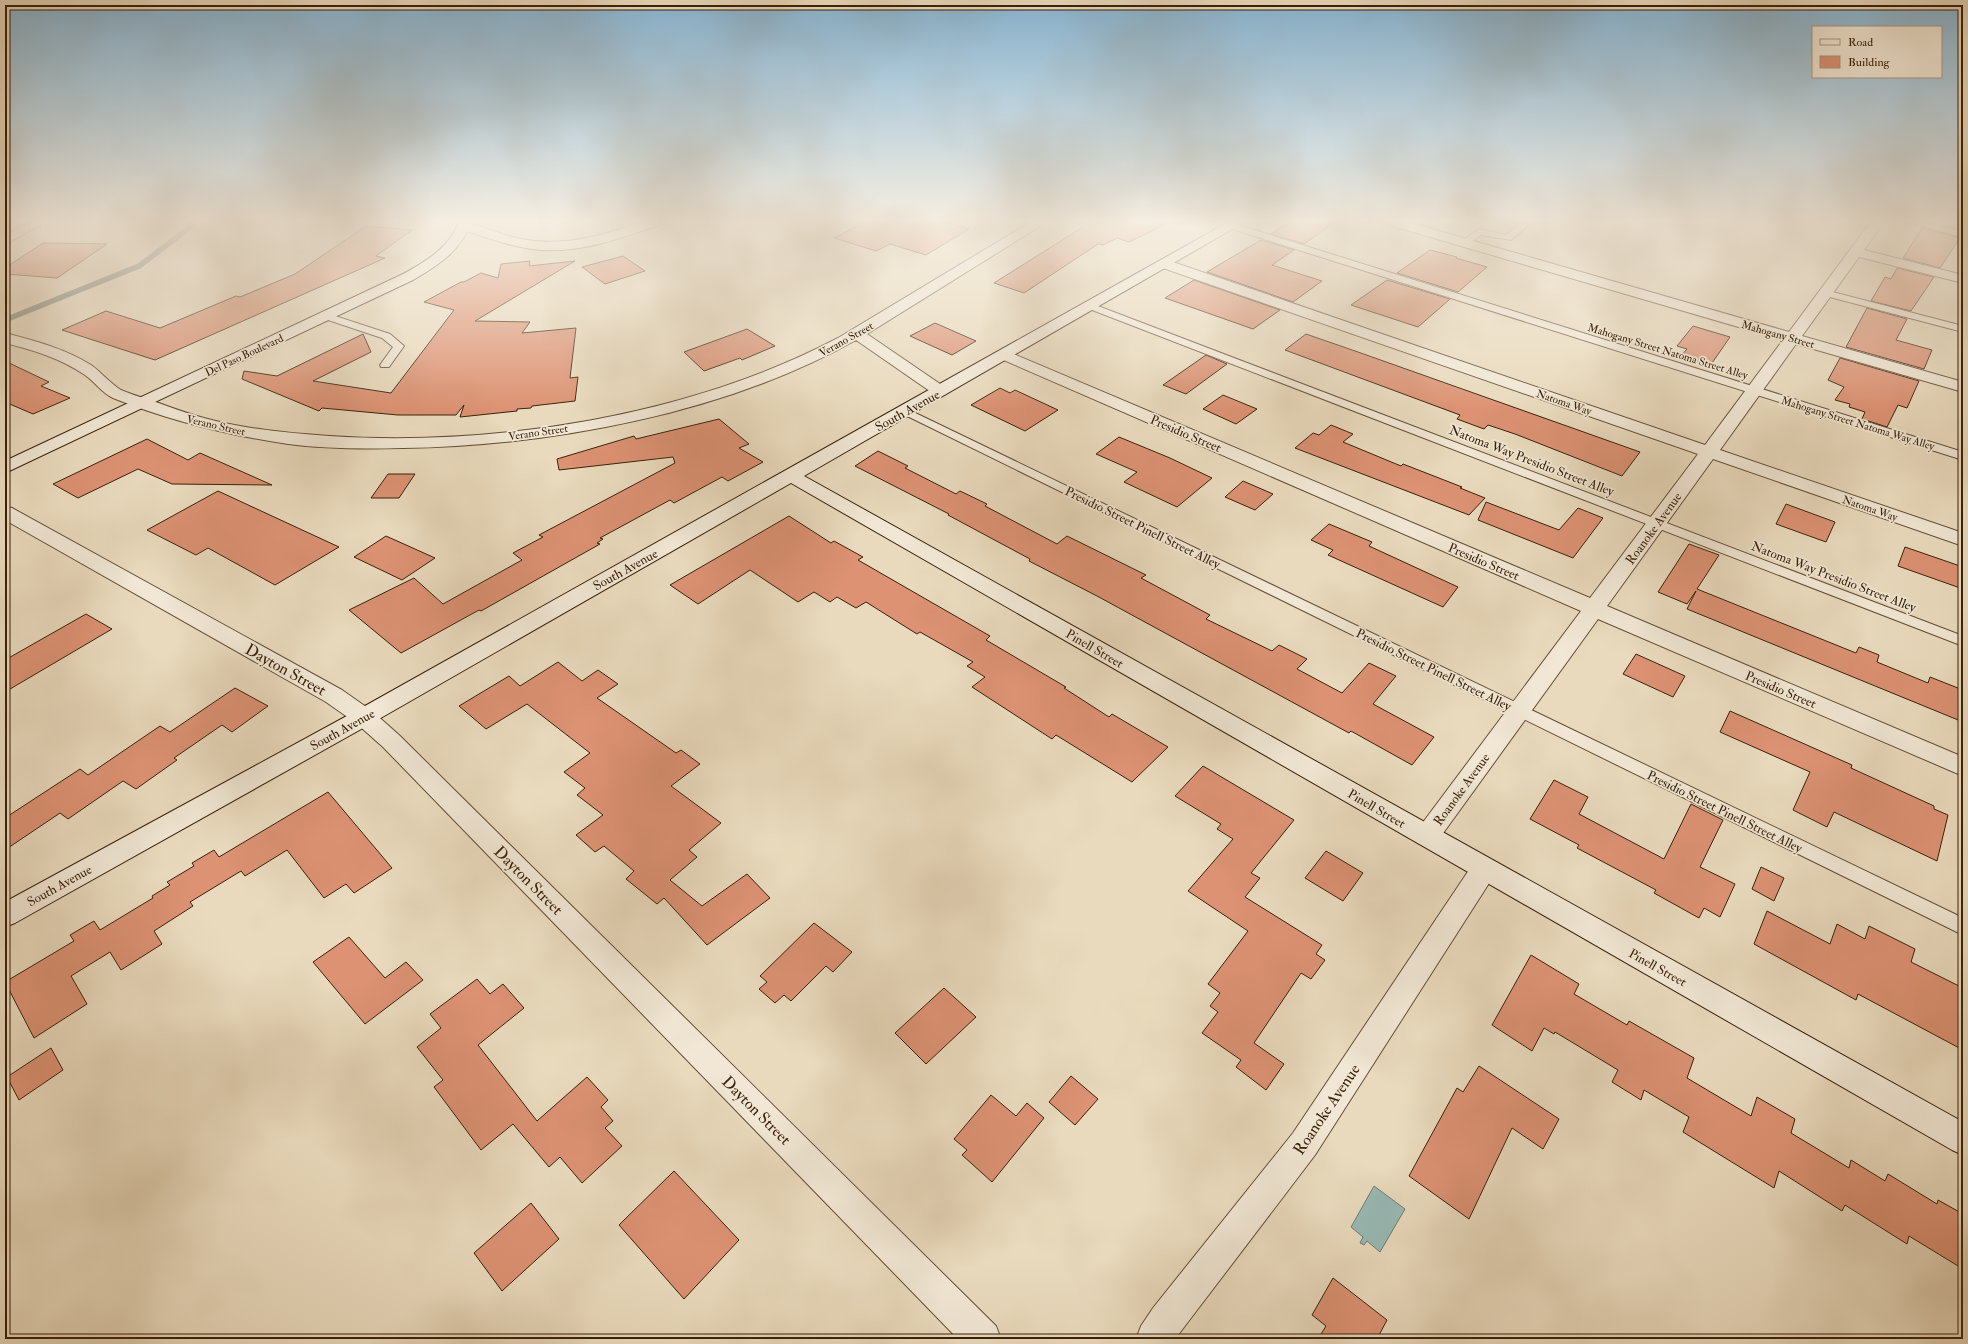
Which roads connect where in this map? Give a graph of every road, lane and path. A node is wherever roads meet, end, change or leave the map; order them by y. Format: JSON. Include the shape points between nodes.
{"nodes":[{"id":1,"x":396,"y":283,"type":"edge"},
{"id":2,"x":941,"y":283,"type":"edge"},
{"id":3,"x":1132,"y":283,"type":"edge"},
{"id":4,"x":1219,"y":283,"type":"edge"},
{"id":5,"x":1421,"y":283,"type":"edge"},
{"id":6,"x":1601,"y":283,"type":"edge"},
{"id":7,"x":1833,"y":283,"type":"edge"},
{"id":8,"x":1826,"y":293,"type":"junction"},
{"id":9,"x":1090,"y":306,"type":"junction"},
{"id":10,"x":326,"y":316,"type":"junction"},
{"id":11,"x":1963,"y":329,"type":"edge"},
{"id":12,"x":857,"y":334,"type":"junction"},
{"id":13,"x":7,"y":338,"type":"edge"},
{"id":14,"x":1792,"y":338,"type":"junction"},
{"id":15,"x":1004,"y":355,"type":"junction"},
{"id":16,"x":384,"y":365,"type":"dead end"},
{"id":17,"x":1963,"y":387,"type":"edge"},
{"id":18,"x":940,"y":391,"type":"junction"},
{"id":19,"x":1754,"y":391,"type":"junction"},
{"id":20,"x":142,"y":403,"type":"junction"},
{"id":21,"x":905,"y":411,"type":"junction"},
{"id":22,"x":1708,"y":452,"type":"junction"},
{"id":23,"x":1963,"y":456,"type":"edge"},
{"id":24,"x":5,"y":468,"type":"edge"},
{"id":25,"x":790,"y":476,"type":"junction"},
{"id":26,"x":5,"y":512,"type":"edge"},
{"id":27,"x":1656,"y":524,"type":"junction"},
{"id":28,"x":1963,"y":540,"type":"edge"},
{"id":29,"x":1594,"y":608,"type":"junction"},
{"id":30,"x":1963,"y":641,"type":"edge"},
{"id":31,"x":1519,"y":710,"type":"junction"},
{"id":32,"x":364,"y":717,"type":"junction"},
{"id":33,"x":1963,"y":767,"type":"edge"},
{"id":34,"x":1427,"y":836,"type":"junction"},
{"id":35,"x":1484,"y":869,"type":"junction"},
{"id":36,"x":5,"y":915,"type":"edge"},
{"id":37,"x":1963,"y":927,"type":"edge"},
{"id":38,"x":1963,"y":1139,"type":"edge"},
{"id":39,"x":983,"y":1339,"type":"edge"},
{"id":40,"x":1154,"y":1339,"type":"edge"}],
"edges":[{"from":1,"to":10,"type":"street","name":"Del Paso Boulevard"},
{"from":2,"to":12,"type":"street","name":"Verano Street"},
{"from":3,"to":9,"type":"street","name":"South Avenue"},
{"from":4,"to":22,"type":"street","name":"Natoma Way"},
{"from":5,"to":19,"type":"lane","name":"Mahogany Street Natoma Street Alley"},
{"from":6,"to":14,"type":"street","name":"Mahogany Street"},
{"from":7,"to":8,"type":"street","name":"Roanoke Avenue"},
{"from":8,"to":11,"type":"lane"},
{"from":8,"to":14,"type":"street","name":"Roanoke Avenue"},
{"from":9,"to":15,"type":"street","name":"South Avenue"},
{"from":9,"to":27,"type":"lane","name":"Natoma Way Presidio Street Alley"},
{"from":10,"to":16,"type":"lane","via":[[386,336],[400,346]]},
{"from":10,"to":20,"type":"street","name":"Del Paso Boulevard"},
{"from":12,"to":18,"type":"street"},
{"from":12,"to":20,"type":"street","name":"Verano Street","via":[[792,366],[692,400],[599,423],[477,439],[372,443],[300,440],[217,427]]},
{"from":13,"to":20,"type":"street","name":"Verano Street","via":[[76,363],[99,378],[113,392]]},
{"from":14,"to":17,"type":"street","name":"Mahogany Street"},
{"from":14,"to":19,"type":"street","name":"Roanoke Avenue"},
{"from":15,"to":18,"type":"street","name":"South Avenue"},
{"from":15,"to":29,"type":"street","name":"Presidio Street"},
{"from":18,"to":21,"type":"street","name":"South Avenue"},
{"from":19,"to":22,"type":"street","name":"Roanoke Avenue"},
{"from":19,"to":23,"type":"lane","name":"Mahogany Street Natoma Way Alley"},
{"from":20,"to":24,"type":"street","name":"Del Paso Boulevard"},
{"from":21,"to":25,"type":"street","name":"South Avenue"},
{"from":21,"to":31,"type":"lane","name":"Presidio Street Pinell Street Alley"},
{"from":22,"to":27,"type":"street","name":"Roanoke Avenue"},
{"from":22,"to":28,"type":"street","name":"Natoma Way"},
{"from":25,"to":32,"type":"street","name":"South Avenue"},
{"from":25,"to":34,"type":"street","name":"Pinell Street"},
{"from":26,"to":32,"type":"street","name":"Dayton Street","via":[[334,696]]},
{"from":27,"to":29,"type":"street","name":"Roanoke Avenue"},
{"from":27,"to":30,"type":"lane","name":"Natoma Way Presidio Street Alley"},
{"from":29,"to":31,"type":"street","name":"Roanoke Avenue"},
{"from":29,"to":33,"type":"street","name":"Presidio Street"},
{"from":31,"to":34,"type":"street","name":"Roanoke Avenue"},
{"from":31,"to":37,"type":"lane","name":"Presidio Street Pinell Street Alley"},
{"from":32,"to":36,"type":"street","name":"South Avenue"},
{"from":32,"to":39,"type":"street","name":"Dayton Street","via":[[397,747]]},
{"from":34,"to":35,"type":"street","name":"Pinell Street"},
{"from":35,"to":38,"type":"street","name":"Pinell Street"},
{"from":35,"to":40,"type":"street","name":"Roanoke Avenue","via":[[1304,1144]]}]}
